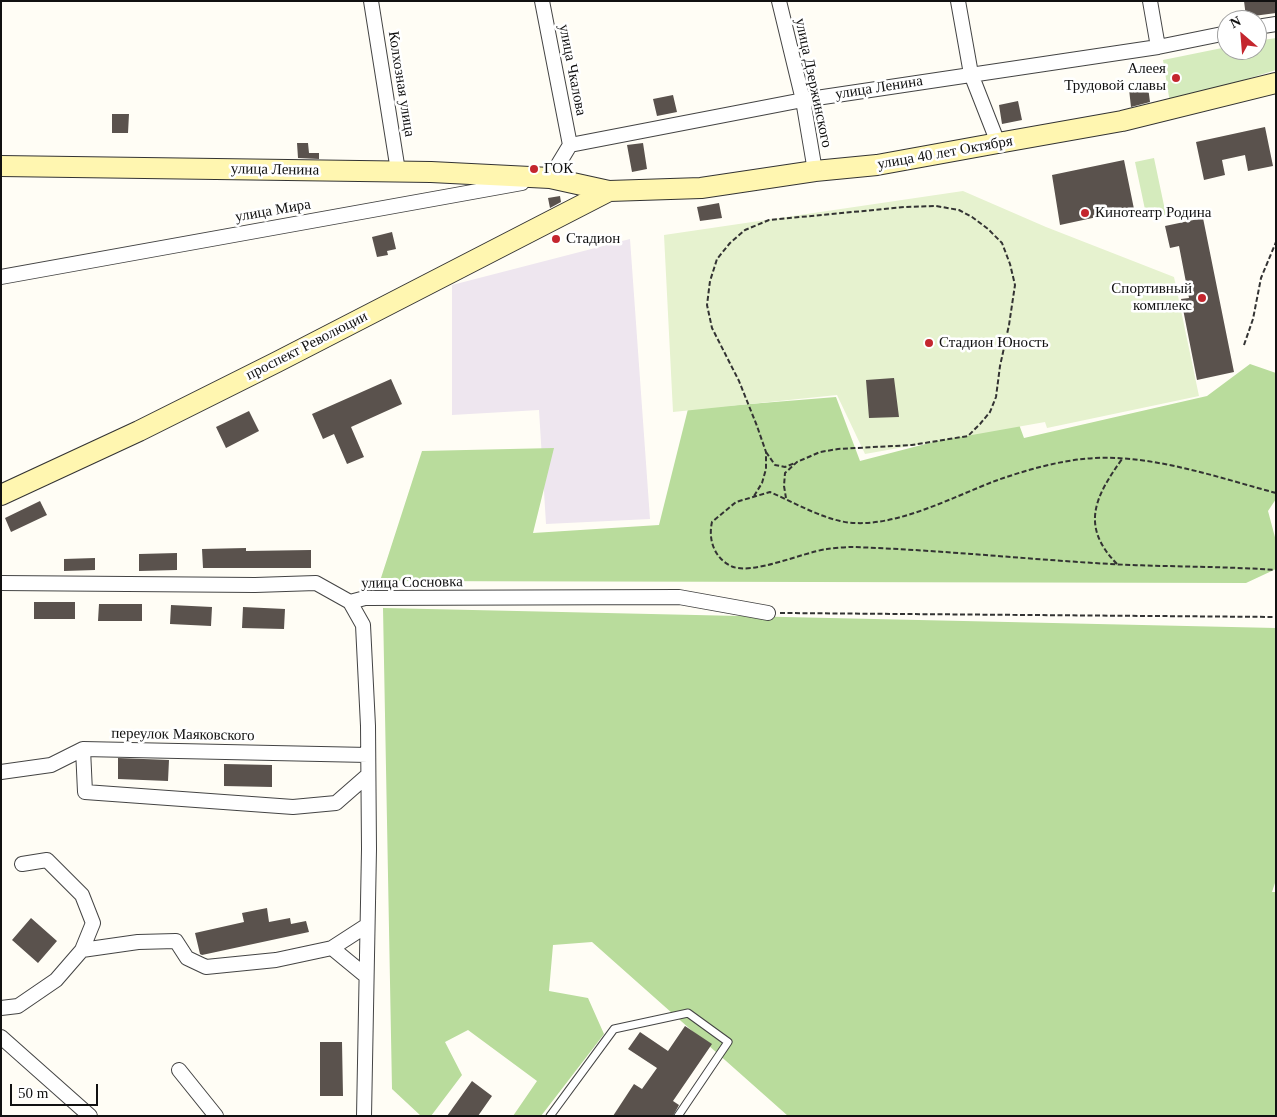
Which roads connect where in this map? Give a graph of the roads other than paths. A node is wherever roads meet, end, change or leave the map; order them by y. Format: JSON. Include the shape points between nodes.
{"nodes":[{"id":1,"x":371,"y":1,"type":"edge"},
{"id":2,"x":542,"y":1,"type":"edge"},
{"id":3,"x":779,"y":1,"type":"edge"},
{"id":4,"x":958,"y":1,"type":"edge"},
{"id":5,"x":1150,"y":1,"type":"edge"},
{"id":6,"x":1217,"y":36,"type":"edge"},
{"id":7,"x":1158,"y":47,"type":"junction"},
{"id":8,"x":971,"y":74,"type":"junction"},
{"id":9,"x":1276,"y":83,"type":"edge"},
{"id":10,"x":803,"y":100,"type":"junction"},
{"id":11,"x":998,"y":144,"type":"junction"},
{"id":12,"x":570,"y":145,"type":"junction"},
{"id":13,"x":1,"y":166,"type":"edge"},
{"id":14,"x":398,"y":171,"type":"junction"},
{"id":15,"x":815,"y":171,"type":"junction"},
{"id":16,"x":550,"y":178,"type":"junction"},
{"id":17,"x":609,"y":191,"type":"junction"},
{"id":18,"x":1,"y":277,"type":"edge"},
{"id":19,"x":1,"y":495,"type":"edge"},
{"id":20,"x":1,"y":583,"type":"edge"},
{"id":21,"x":350,"y":602,"type":"junction"},
{"id":22,"x":768,"y":613,"type":"road end"},
{"id":23,"x":83,"y":749,"type":"junction"},
{"id":24,"x":368,"y":755,"type":"junction"},
{"id":25,"x":1,"y":772,"type":"edge"},
{"id":26,"x":368,"y":775,"type":"junction"},
{"id":27,"x":22,"y":864,"type":"dead end"},
{"id":28,"x":366,"y":926,"type":"junction"},
{"id":29,"x":332,"y":948,"type":"junction"},
{"id":30,"x":82,"y":950,"type":"junction"},
{"id":31,"x":366,"y":976,"type":"junction"},
{"id":32,"x":1,"y":1008,"type":"edge"},
{"id":33,"x":1,"y":1037,"type":"edge"},
{"id":34,"x":179,"y":1070,"type":"dead end"},
{"id":35,"x":90,"y":1116,"type":"edge"},
{"id":36,"x":216,"y":1116,"type":"edge"},
{"id":37,"x":364,"y":1116,"type":"edge"},
{"id":38,"x":550,"y":1116,"type":"edge"},
{"id":39,"x":678,"y":1116,"type":"edge"}],
"edges":[{"from":1,"to":14,"type":"street","name":"Колхозная улица"},
{"from":2,"to":12,"type":"street","name":"улица Чкалова"},
{"from":3,"to":10,"type":"street","name":"улица Дзержинского"},
{"from":4,"to":8,"type":"street"},
{"from":5,"to":7,"type":"street"},
{"from":6,"to":7,"type":"street","name":"улица Ленина"},
{"from":7,"to":8,"type":"street","name":"улица Ленина"},
{"from":8,"to":10,"type":"street","name":"улица Ленина"},
{"from":8,"to":11,"type":"street"},
{"from":9,"to":11,"type":"street","name":"улица 40 лет Октября","via":[[1122,121]]},
{"from":10,"to":12,"type":"street","name":"улица Ленина"},
{"from":10,"to":15,"type":"street","name":"улица Дзержинского"},
{"from":11,"to":15,"type":"street","name":"улица 40 лет Октября","via":[[877,165]]},
{"from":12,"to":16,"type":"street"},
{"from":13,"to":14,"type":"street","name":"улица Ленина"},
{"from":14,"to":16,"type":"street","name":"улица Ленина"},
{"from":15,"to":17,"type":"street","name":"улица 40 лет Октября","via":[[701,188]]},
{"from":16,"to":17,"type":"street","name":"улица Ленина"},
{"from":16,"to":18,"type":"street","name":"улица Мира"},
{"from":17,"to":19,"type":"street","name":"проспект Революции","via":[[139,431]]},
{"from":20,"to":21,"type":"street","name":"улица Сосновка","via":[[316,583]]},
{"from":21,"to":22,"type":"street","name":"улица Сосновка","via":[[365,598],[679,597]]},
{"from":21,"to":24,"type":"street","via":[[363,625]]},
{"from":23,"to":24,"type":"street","name":"переулок Маяковского"},
{"from":23,"to":25,"type":"street","name":"переулок Маяковского","via":[[50,765]]},
{"from":23,"to":26,"type":"street","via":[[85,792],[293,807],[336,803]]},
{"from":24,"to":26,"type":"street"},
{"from":26,"to":28,"type":"street"},
{"from":27,"to":30,"type":"street","via":[[47,860],[82,895],[93,923]]},
{"from":28,"to":29,"type":"street"},
{"from":28,"to":31,"type":"street"},
{"from":29,"to":30,"type":"street","via":[[276,960],[206,966],[187,958],[176,941],[138,942]]},
{"from":29,"to":31,"type":"street"},
{"from":30,"to":32,"type":"street","via":[[56,980],[18,1006]]},
{"from":31,"to":37,"type":"street"},
{"from":33,"to":35,"type":"street"},
{"from":34,"to":36,"type":"street"},
{"from":38,"to":39,"type":"lane","via":[[614,1029],[688,1014],[728,1042]]}]}
